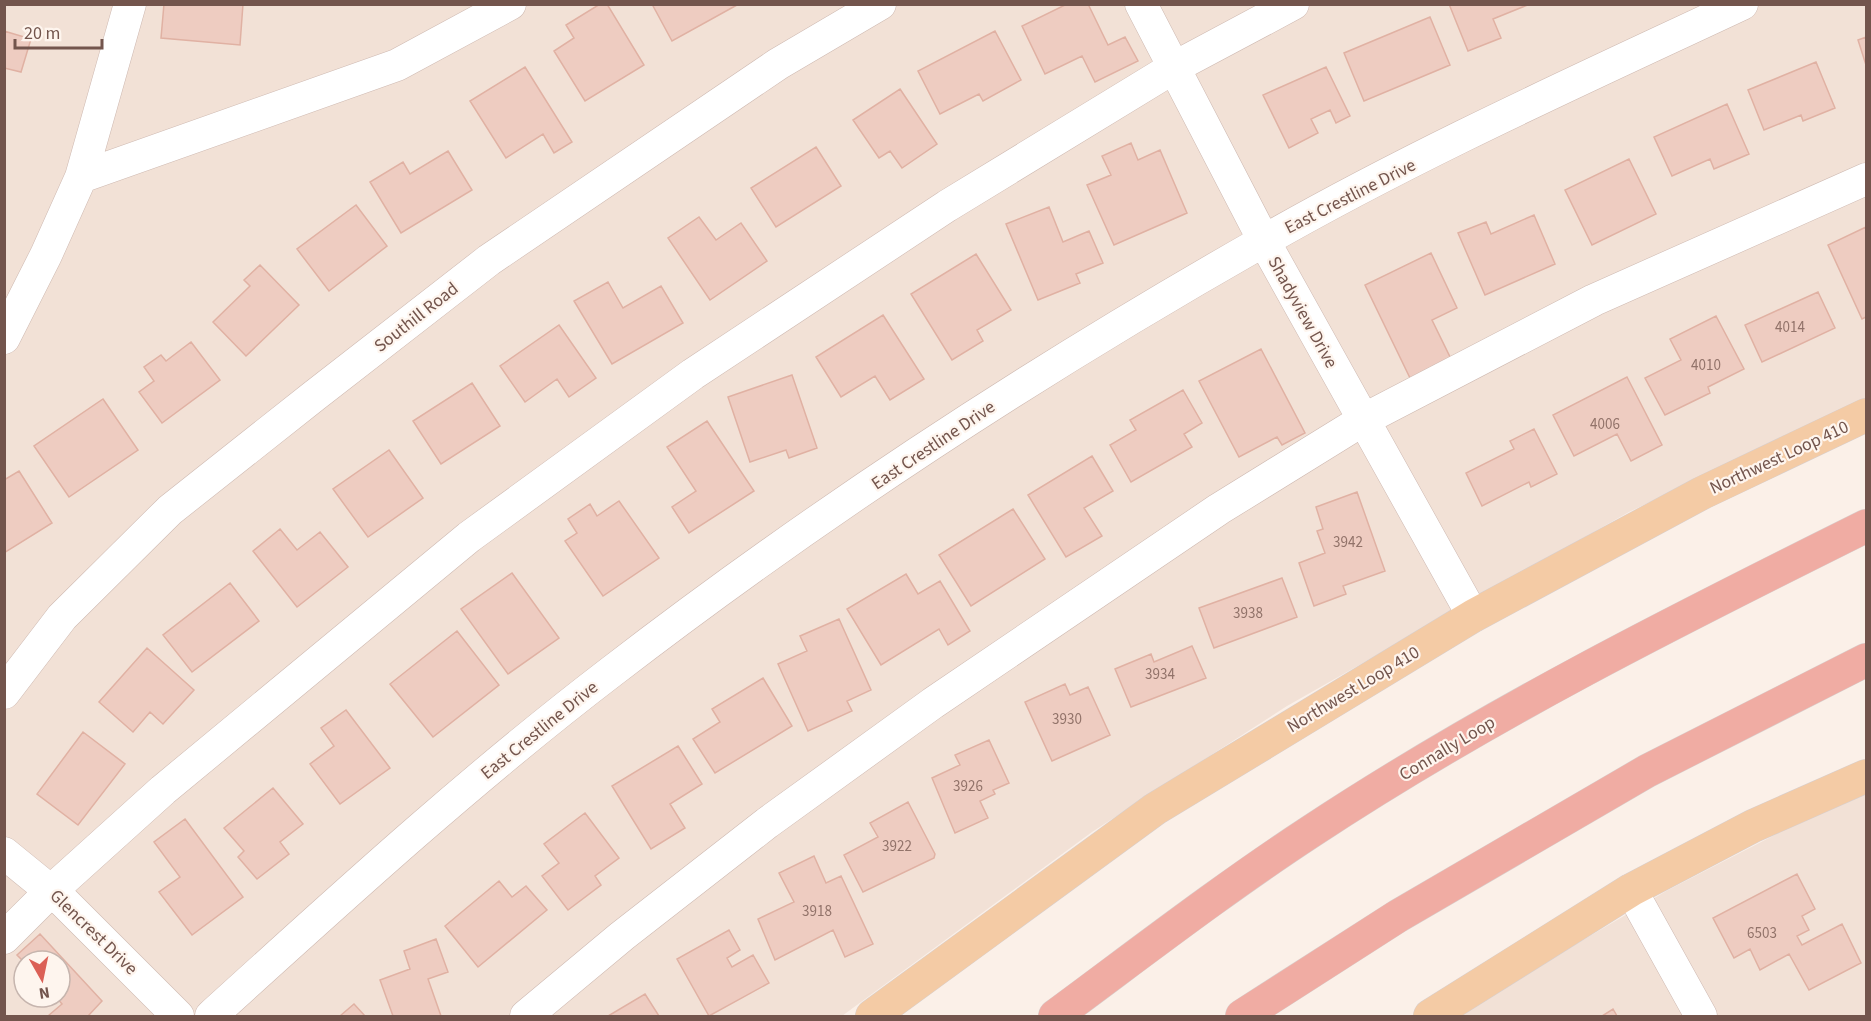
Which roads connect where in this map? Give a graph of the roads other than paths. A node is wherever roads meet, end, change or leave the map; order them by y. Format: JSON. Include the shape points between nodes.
{"nodes":[{"id":1,"x":130,"y":4,"type":"edge"},
{"id":2,"x":510,"y":4,"type":"edge"},
{"id":3,"x":880,"y":4,"type":"edge"},
{"id":4,"x":1141,"y":4,"type":"edge"},
{"id":5,"x":1293,"y":4,"type":"edge"},
{"id":6,"x":1742,"y":4,"type":"edge"},
{"id":7,"x":1173,"y":68,"type":"junction"},
{"id":8,"x":81,"y":177,"type":"junction"},
{"id":9,"x":1866,"y":179,"type":"edge"},
{"id":10,"x":1264,"y":241,"type":"junction"},
{"id":11,"x":4,"y":338,"type":"edge"},
{"id":12,"x":1866,"y":416,"type":"edge"},
{"id":13,"x":1363,"y":420,"type":"junction"},
{"id":14,"x":1866,"y":526,"type":"edge"},
{"id":15,"x":1473,"y":616,"type":"junction"},
{"id":16,"x":1866,"y":660,"type":"edge"},
{"id":17,"x":4,"y":693,"type":"edge"},
{"id":18,"x":1866,"y":776,"type":"edge"},
{"id":19,"x":4,"y":853,"type":"edge"},
{"id":20,"x":1631,"y":890,"type":"junction"},
{"id":21,"x":51,"y":891,"type":"junction"},
{"id":22,"x":4,"y":938,"type":"edge"},
{"id":23,"x":177,"y":1017,"type":"edge"},
{"id":24,"x":211,"y":1017,"type":"edge"},
{"id":25,"x":526,"y":1017,"type":"edge"},
{"id":26,"x":872,"y":1017,"type":"edge"},
{"id":27,"x":1055,"y":1017,"type":"edge"},
{"id":28,"x":1242,"y":1017,"type":"edge"},
{"id":29,"x":1430,"y":1017,"type":"edge"},
{"id":30,"x":1701,"y":1017,"type":"edge"}],
"edges":[{"from":1,"to":8,"type":"street"},
{"from":2,"to":8,"type":"street","via":[[397,65]]},
{"from":3,"to":17,"type":"street","name":"Southill Road","via":[[778,64],[489,260],[314,396],[170,510],[62,617]]},
{"from":4,"to":7,"type":"street","name":"Shadyview Drive"},
{"from":5,"to":7,"type":"street"},
{"from":6,"to":10,"type":"street","name":"East Crestline Drive","via":[[1505,115]]},
{"from":7,"to":10,"type":"street","name":"Shadyview Drive"},
{"from":7,"to":21,"type":"street","via":[[947,206],[693,374],[469,537],[163,790]]},
{"from":8,"to":11,"type":"street"},
{"from":9,"to":13,"type":"street","via":[[1594,300]]},
{"from":10,"to":13,"type":"street","name":"Shadyview Drive"},
{"from":10,"to":24,"type":"street","name":"East Crestline Drive","via":[[970,420],[772,553],[620,665],[369,873]]},
{"from":12,"to":15,"type":"main road","name":"Northwest Loop 410","via":[[1702,493]]},
{"from":13,"to":15,"type":"street","name":"Shadyview Drive"},
{"from":13,"to":25,"type":"street","via":[[1220,509],[933,703],[758,830]]},
{"from":14,"to":27,"type":"highway","name":"Connally Loop","via":[[1505,713],[1310,832]]},
{"from":15,"to":26,"type":"main road","name":"Northwest Loop 410","via":[[1155,808]]},
{"from":16,"to":28,"type":"highway","via":[[1647,771],[1398,916]]},
{"from":18,"to":20,"type":"main road","via":[[1753,826]]},
{"from":19,"to":21,"type":"street","name":"Glencrest Drive"},
{"from":20,"to":29,"type":"main road"},
{"from":20,"to":30,"type":"street"},
{"from":21,"to":22,"type":"street"},
{"from":21,"to":23,"type":"street","name":"Glencrest Drive"}]}
